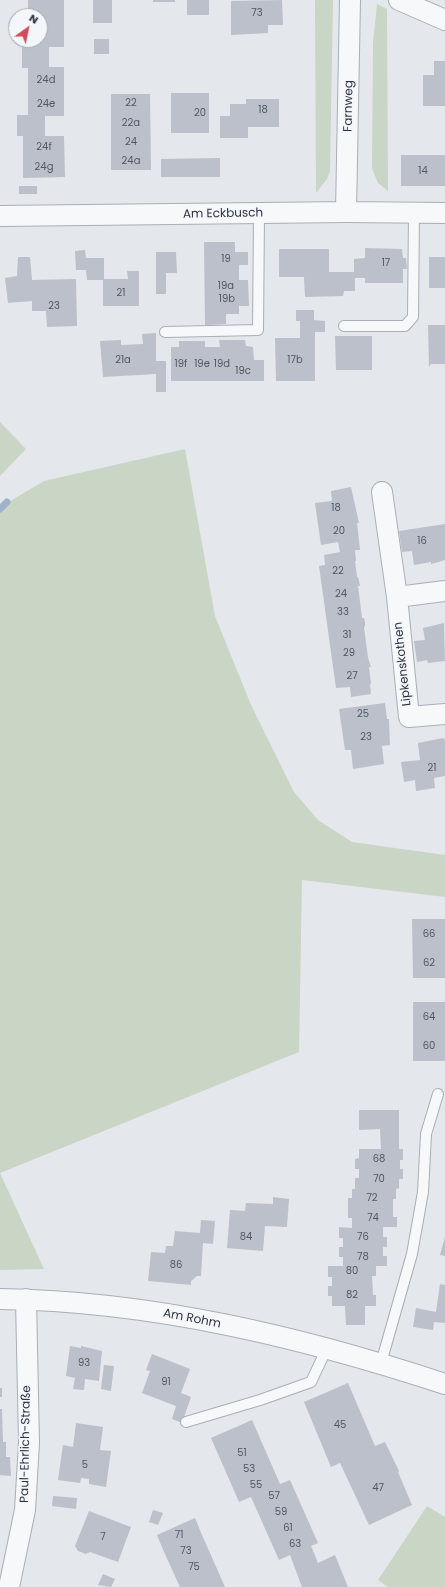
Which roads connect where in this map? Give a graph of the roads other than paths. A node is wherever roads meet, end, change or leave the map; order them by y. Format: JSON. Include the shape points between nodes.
{"nodes":[{"id":1,"x":350,"y":0,"type":"edge"},
{"id":2,"x":399,"y":0,"type":"edge"},
{"id":3,"x":445,"y":20,"type":"edge"},
{"id":4,"x":346,"y":212,"type":"junction"},
{"id":5,"x":445,"y":212,"type":"edge"},
{"id":6,"x":414,"y":213,"type":"junction"},
{"id":7,"x":259,"y":214,"type":"junction"},
{"id":8,"x":0,"y":216,"type":"edge"},
{"id":9,"x":344,"y":326,"type":"dead end"},
{"id":10,"x":165,"y":332,"type":"dead end"},
{"id":11,"x":382,"y":492,"type":"dead end"},
{"id":12,"x":445,"y":591,"type":"edge"},
{"id":13,"x":397,"y":597,"type":"junction"},
{"id":14,"x":445,"y":714,"type":"edge"},
{"id":15,"x":438,"y":1094,"type":"dead end"},
{"id":16,"x":0,"y":1299,"type":"edge"},
{"id":17,"x":26,"y":1299,"type":"junction"},
{"id":18,"x":328,"y":1348,"type":"junction"},
{"id":19,"x":381,"y":1364,"type":"junction"},
{"id":20,"x":445,"y":1384,"type":"edge"},
{"id":21,"x":186,"y":1422,"type":"dead end"},
{"id":22,"x":10,"y":1587,"type":"edge"}],
"edges":[{"from":1,"to":4,"type":"street","name":"Farnweg"},
{"from":2,"to":3,"type":"street"},
{"from":4,"to":6,"type":"street","name":"Am Eckbusch"},
{"from":4,"to":7,"type":"street","name":"Am Eckbusch"},
{"from":5,"to":6,"type":"street","name":"Am Eckbusch"},
{"from":6,"to":9,"type":"lane","via":[[413,317],[404,326]]},
{"from":7,"to":8,"type":"street","name":"Am Eckbusch"},
{"from":7,"to":10,"type":"lane","via":[[258,330]]},
{"from":11,"to":13,"type":"street","name":"Lipkenskothen"},
{"from":12,"to":13,"type":"street"},
{"from":13,"to":14,"type":"street","name":"Lipkenskothen","via":[[408,718]]},
{"from":15,"to":19,"type":"lane","via":[[426,1134],[423,1192],[412,1254]]},
{"from":16,"to":17,"type":"street","name":"Am Rohm"},
{"from":17,"to":18,"type":"street","name":"Am Rohm","via":[[89,1303],[152,1312]]},
{"from":17,"to":22,"type":"street","name":"Paul-Ehrlich-Straße","via":[[29,1443],[25,1510]]},
{"from":18,"to":19,"type":"street","name":"Am Rohm"},
{"from":18,"to":21,"type":"lane","via":[[311,1382]]},
{"from":19,"to":20,"type":"street","name":"Am Rohm"}]}
